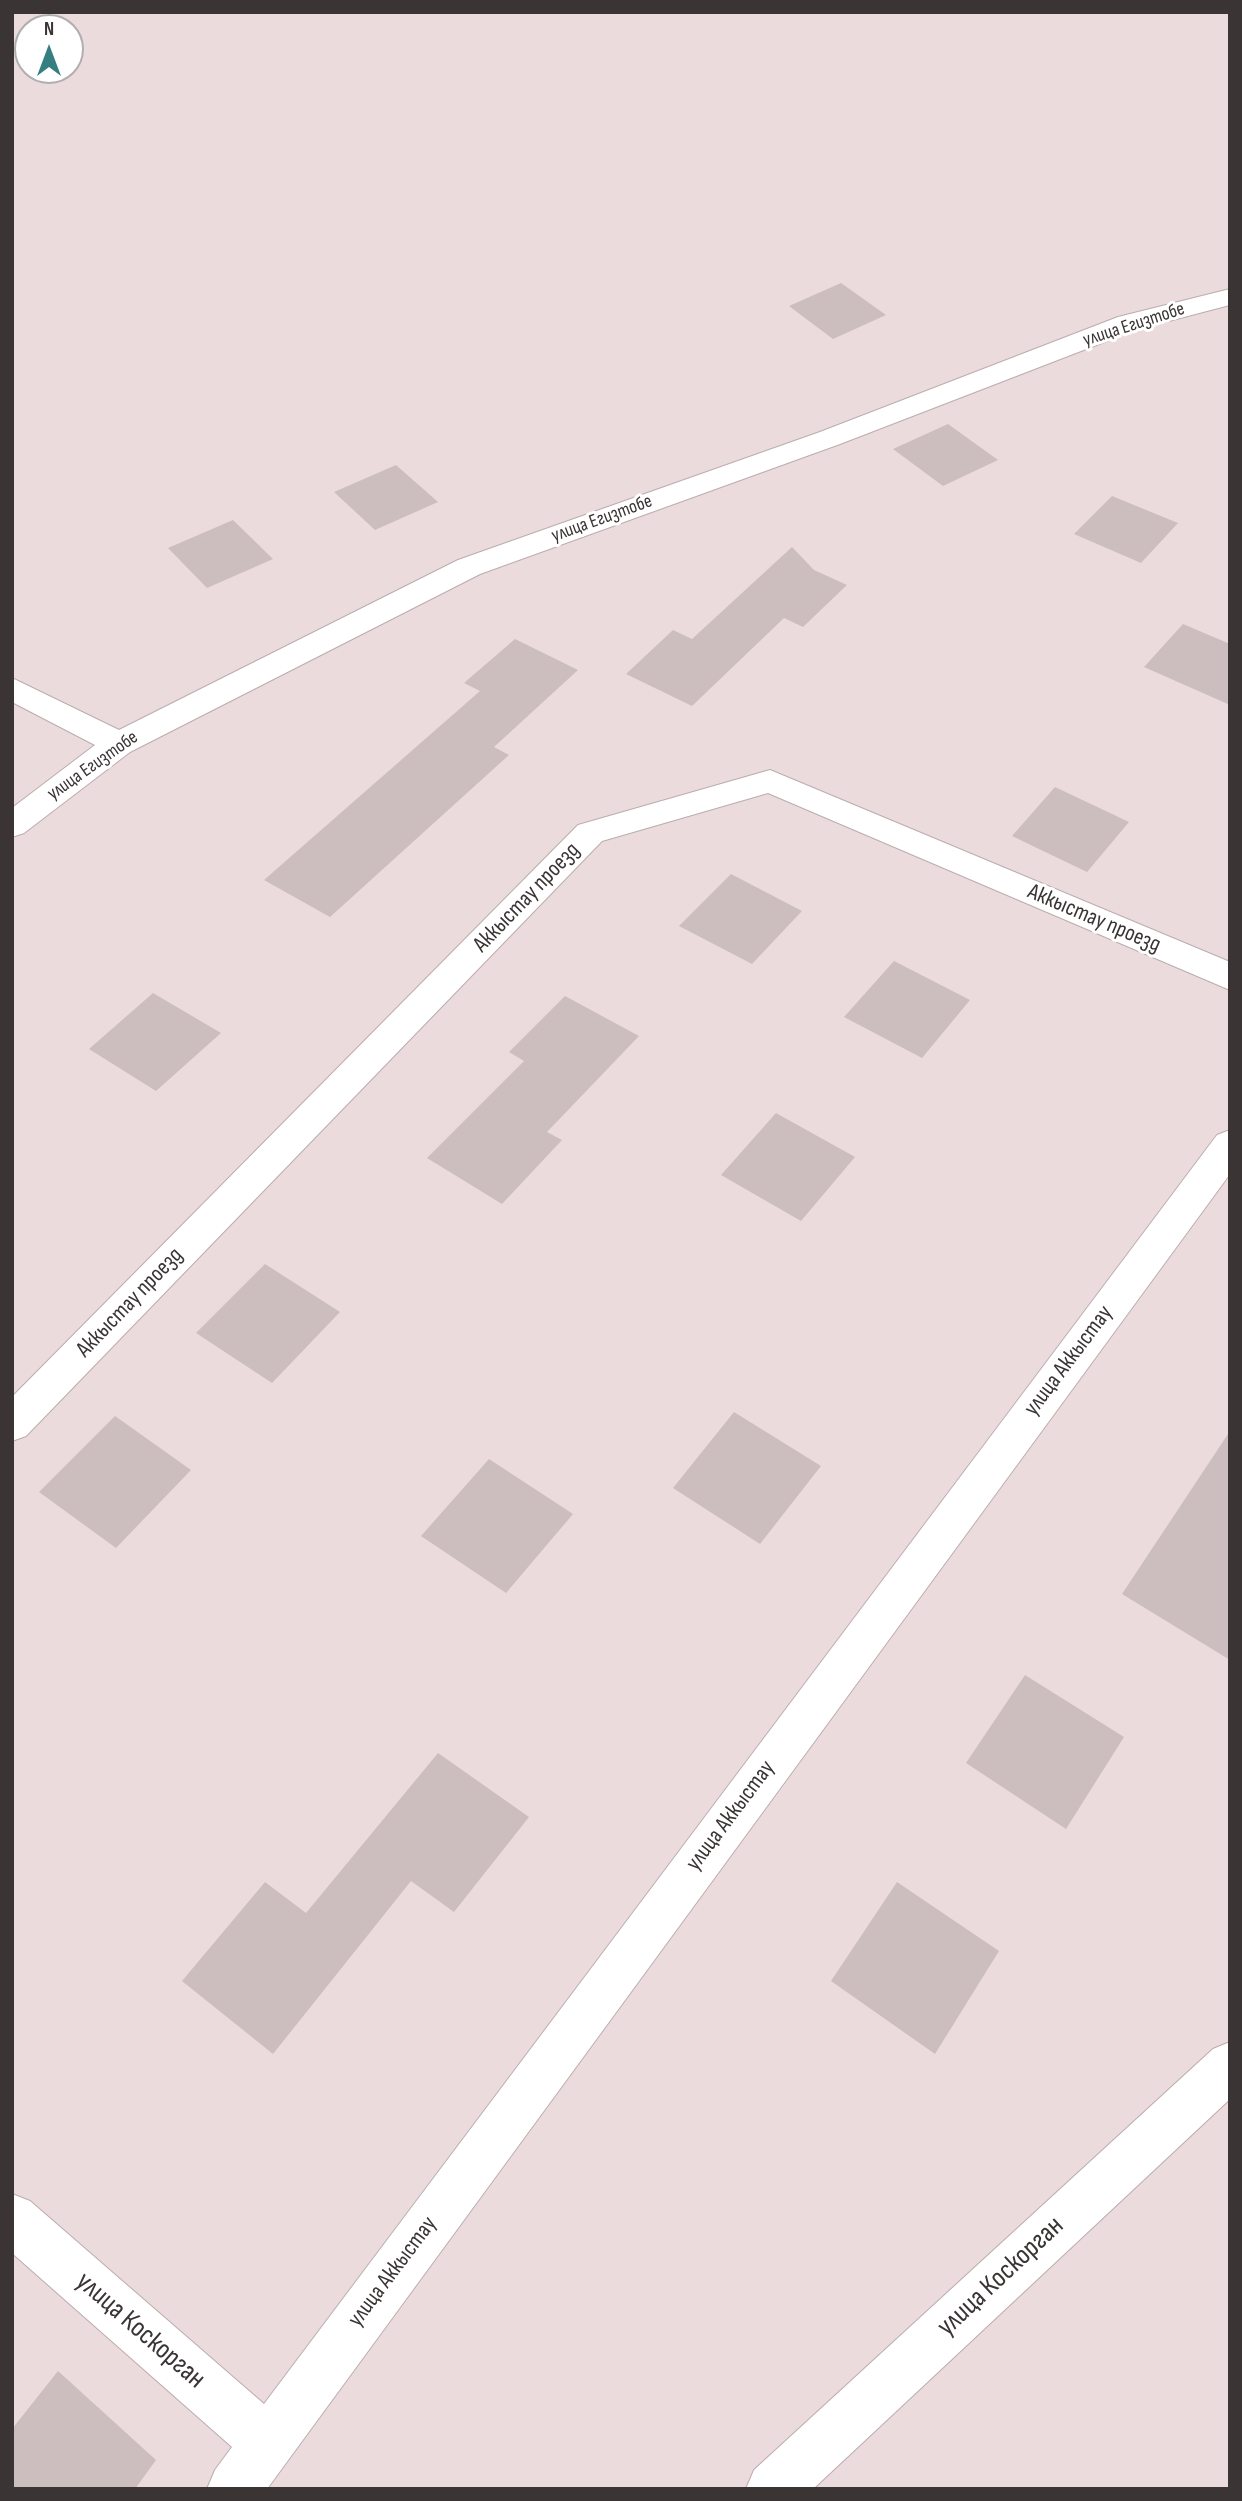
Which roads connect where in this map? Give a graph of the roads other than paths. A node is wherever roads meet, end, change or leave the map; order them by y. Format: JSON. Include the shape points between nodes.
{"nodes":[{"id":1,"x":1230,"y":297,"type":"edge"},
{"id":2,"x":12,"y":689,"type":"edge"},
{"id":3,"x":119,"y":744,"type":"junction"},
{"id":4,"x":12,"y":825,"type":"edge"},
{"id":5,"x":1230,"y":977,"type":"edge"},
{"id":6,"x":1223,"y":1166,"type":"edge"},
{"id":7,"x":12,"y":1424,"type":"edge"},
{"id":8,"x":1230,"y":2066,"type":"edge"},
{"id":9,"x":12,"y":2219,"type":"edge"},
{"id":10,"x":267,"y":2442,"type":"junction"},
{"id":11,"x":234,"y":2489,"type":"edge"},
{"id":12,"x":772,"y":2489,"type":"edge"}],
"edges":[{"from":1,"to":3,"type":"street","name":"улица Егизтобе","via":[[1128,323],[830,438],[469,567]]},
{"from":2,"to":3,"type":"street"},
{"from":3,"to":4,"type":"street","name":"улица Егизтобе"},
{"from":5,"to":7,"type":"street","name":"Аккыстау проезд","via":[[770,780],[590,833]]},
{"from":6,"to":10,"type":"street","name":"улица Аккыстау"},
{"from":8,"to":12,"type":"street","name":"улица Коскорган"},
{"from":9,"to":10,"type":"street","name":"улица Коскорган"},
{"from":10,"to":11,"type":"street","name":"улица Аккыстау"}]}
